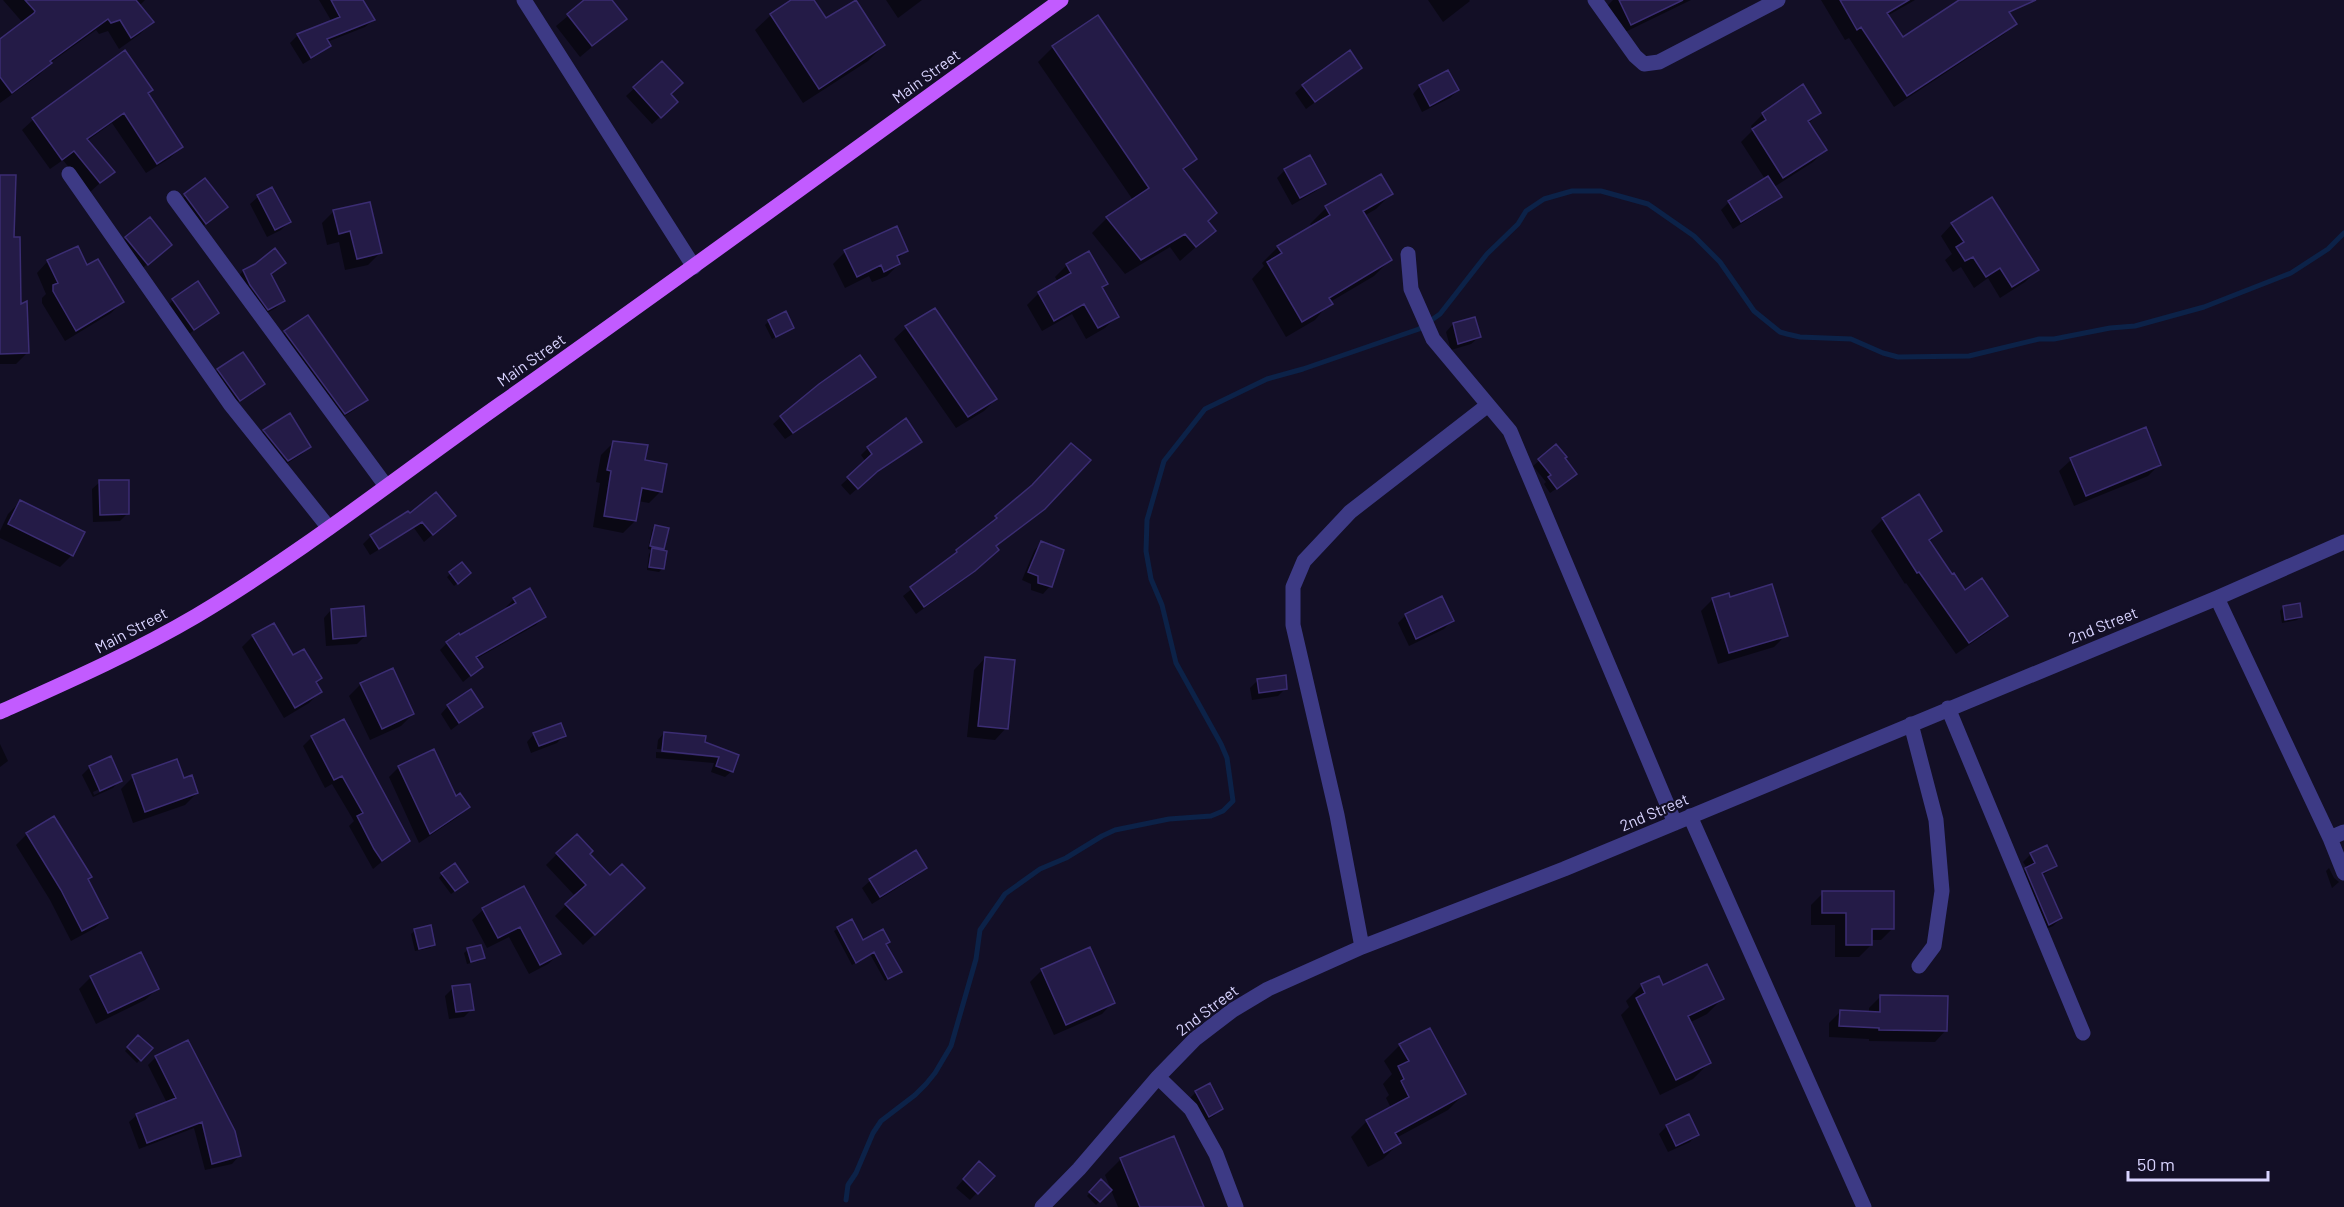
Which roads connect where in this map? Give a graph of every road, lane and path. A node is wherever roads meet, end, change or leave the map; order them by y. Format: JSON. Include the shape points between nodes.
{"nodes":[{"id":1,"x":524,"y":0,"type":"edge"},
{"id":2,"x":1061,"y":0,"type":"edge"},
{"id":3,"x":1594,"y":0,"type":"edge"},
{"id":4,"x":1778,"y":0,"type":"edge"},
{"id":5,"x":69,"y":174,"type":"dead end"},
{"id":6,"x":174,"y":198,"type":"dead end"},
{"id":7,"x":1408,"y":254,"type":"dead end"},
{"id":8,"x":694,"y":267,"type":"junction"},
{"id":9,"x":1488,"y":405,"type":"junction"},
{"id":10,"x":386,"y":486,"type":"junction"},
{"id":11,"x":329,"y":528,"type":"junction"},
{"id":12,"x":2344,"y":542,"type":"edge"},
{"id":13,"x":2217,"y":598,"type":"junction"},
{"id":14,"x":1948,"y":708,"type":"junction"},
{"id":15,"x":0,"y":712,"type":"edge"},
{"id":16,"x":1911,"y":724,"type":"junction"},
{"id":17,"x":1690,"y":816,"type":"junction"},
{"id":18,"x":1674,"y":823,"type":"junction"},
{"id":19,"x":2337,"y":835,"type":"edge"},
{"id":20,"x":2344,"y":873,"type":"edge"},
{"id":21,"x":1362,"y":947,"type":"junction"},
{"id":22,"x":1919,"y":966,"type":"dead end"},
{"id":23,"x":2083,"y":1033,"type":"dead end"},
{"id":24,"x":1158,"y":1077,"type":"junction"},
{"id":25,"x":1042,"y":1207,"type":"edge"},
{"id":26,"x":1236,"y":1207,"type":"edge"},
{"id":27,"x":1864,"y":1207,"type":"edge"}],
"edges":[{"from":1,"to":8,"type":"street"},
{"from":2,"to":8,"type":"main road","name":"Main Street"},
{"from":3,"to":4,"type":"street","via":[[1644,64],[1659,62]]},
{"from":5,"to":11,"type":"street","via":[[230,404]]},
{"from":6,"to":10,"type":"street"},
{"from":7,"to":9,"type":"street","via":[[1411,289],[1433,339]]},
{"from":8,"to":10,"type":"main road","name":"Main Street"},
{"from":9,"to":18,"type":"street","via":[[1510,431]]},
{"from":9,"to":21,"type":"street","via":[[1350,512],[1304,561],[1293,587],[1293,625],[1337,815]]},
{"from":10,"to":11,"type":"main road","name":"Main Street"},
{"from":11,"to":15,"type":"main road","name":"Main Street","via":[[196,616],[123,656]]},
{"from":12,"to":13,"type":"street","name":"2nd Street"},
{"from":13,"to":14,"type":"street","name":"2nd Street"},
{"from":13,"to":19,"type":"street"},
{"from":14,"to":16,"type":"street","name":"2nd Street"},
{"from":14,"to":23,"type":"street"},
{"from":16,"to":17,"type":"street","name":"2nd Street"},
{"from":16,"to":22,"type":"street","via":[[1936,820],[1942,891],[1934,946]]},
{"from":17,"to":18,"type":"street","name":"2nd Street"},
{"from":17,"to":27,"type":"street"},
{"from":18,"to":21,"type":"street","name":"2nd Street"},
{"from":19,"to":20,"type":"street"},
{"from":21,"to":24,"type":"street","name":"2nd Street","via":[[1268,989],[1233,1010],[1195,1039]]},
{"from":24,"to":25,"type":"street","name":"2nd Street"},
{"from":24,"to":26,"type":"street","via":[[1191,1109],[1216,1154]]}]}
